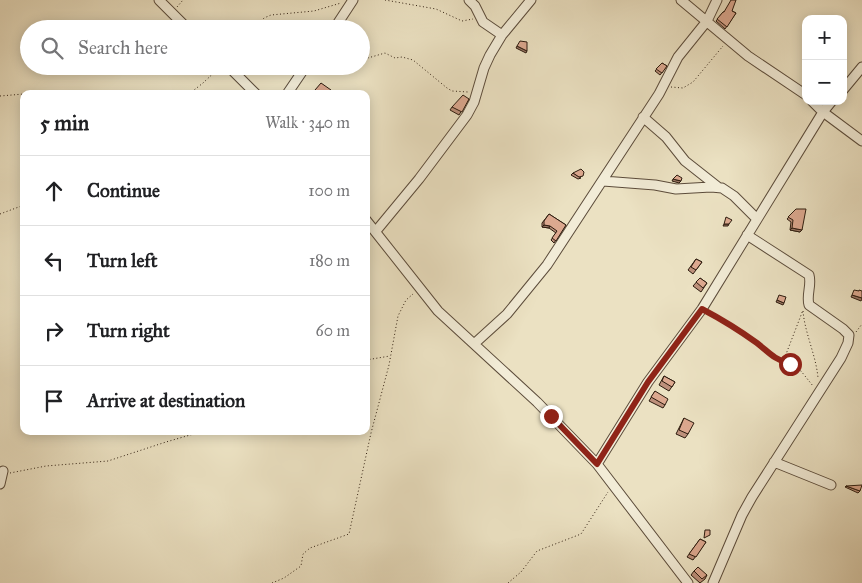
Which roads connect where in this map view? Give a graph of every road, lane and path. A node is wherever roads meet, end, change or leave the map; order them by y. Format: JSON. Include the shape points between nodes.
{"nodes":[{"id":1,"x":158,"y":0,"type":"edge"},
{"id":2,"x":353,"y":0,"type":"edge"},
{"id":3,"x":385,"y":0,"type":"edge"},
{"id":4,"x":470,"y":0,"type":"edge"},
{"id":5,"x":532,"y":0,"type":"edge"},
{"id":6,"x":681,"y":0,"type":"edge"},
{"id":7,"x":718,"y":0,"type":"edge"},
{"id":8,"x":343,"y":3,"type":"dead end"},
{"id":9,"x":480,"y":15,"type":"junction"},
{"id":10,"x":179,"y":20,"type":"edge"},
{"id":11,"x":262,"y":20,"type":"edge"},
{"id":12,"x":340,"y":20,"type":"edge"},
{"id":13,"x":707,"y":21,"type":"junction"},
{"id":14,"x":502,"y":35,"type":"junction"},
{"id":15,"x":728,"y":39,"type":"junction"},
{"id":16,"x":370,"y":57,"type":"edge"},
{"id":17,"x":862,"y":67,"type":"edge"},
{"id":18,"x":212,"y":75,"type":"edge"},
{"id":19,"x":237,"y":75,"type":"edge"},
{"id":20,"x":300,"y":75,"type":"edge"},
{"id":21,"x":847,"y":85,"type":"edge"},
{"id":22,"x":662,"y":86,"type":"junction"},
{"id":23,"x":194,"y":90,"type":"edge"},
{"id":24,"x":252,"y":90,"type":"edge"},
{"id":25,"x":290,"y":90,"type":"edge"},
{"id":26,"x":802,"y":92,"type":"edge"},
{"id":27,"x":20,"y":94,"type":"edge"},
{"id":28,"x":0,"y":96,"type":"edge"},
{"id":29,"x":475,"y":97,"type":"junction"},
{"id":30,"x":816,"y":105,"type":"edge"},
{"id":31,"x":829,"y":105,"type":"edge"},
{"id":32,"x":823,"y":112,"type":"junction"},
{"id":33,"x":643,"y":117,"type":"junction"},
{"id":34,"x":862,"y":141,"type":"edge"},
{"id":35,"x":603,"y":181,"type":"junction"},
{"id":36,"x":718,"y":187,"type":"junction"},
{"id":37,"x":20,"y":206,"type":"edge"},
{"id":38,"x":0,"y":214,"type":"edge"},
{"id":39,"x":757,"y":219,"type":"junction"},
{"id":40,"x":370,"y":224,"type":"edge"},
{"id":41,"x":376,"y":231,"type":"junction"},
{"id":42,"x":747,"y":235,"type":"junction"},
{"id":43,"x":420,"y":289,"type":"junction"},
{"id":44,"x":808,"y":299,"type":"junction"},
{"id":45,"x":702,"y":309,"type":"junction"},
{"id":46,"x":803,"y":310,"type":"junction"},
{"id":47,"x":474,"y":344,"type":"junction"},
{"id":48,"x":390,"y":356,"type":"junction"},
{"id":49,"x":370,"y":359,"type":"edge"},
{"id":50,"x":783,"y":362,"type":"junction"},
{"id":51,"x":818,"y":392,"type":"junction"},
{"id":52,"x":190,"y":435,"type":"edge"},
{"id":53,"x":774,"y":462,"type":"junction"},
{"id":54,"x":597,"y":464,"type":"junction"},
{"id":55,"x":3,"y":471,"type":"joint"},
{"id":56,"x":0,"y":484,"type":"edge"},
{"id":57,"x":831,"y":485,"type":"dead end"},
{"id":58,"x":613,"y":486,"type":"junction"},
{"id":59,"x":272,"y":583,"type":"edge"},
{"id":60,"x":508,"y":583,"type":"edge"},
{"id":61,"x":688,"y":583,"type":"edge"},
{"id":62,"x":713,"y":583,"type":"edge"}],
"edges":[{"from":1,"to":10,"type":"street"},
{"from":2,"to":12,"type":"street"},
{"from":3,"to":9,"type":"path","via":[[436,9],[462,21]]},
{"from":4,"to":9,"type":"street"},
{"from":5,"to":14,"type":"street"},
{"from":6,"to":13,"type":"street"},
{"from":7,"to":13,"type":"street"},
{"from":8,"to":11,"type":"path","via":[[314,11],[271,15]]},
{"from":9,"to":14,"type":"street","via":[[483,22]]},
{"from":13,"to":15,"type":"street"},
{"from":13,"to":22,"type":"street","via":[[681,52]]},
{"from":14,"to":29,"type":"street","via":[[487,61]]},
{"from":15,"to":22,"type":"path","via":[[693,82],[683,88]]},
{"from":15,"to":26,"type":"street"},
{"from":16,"to":29,"type":"path","via":[[385,53],[413,60],[452,91],[468,92]]},
{"from":17,"to":21,"type":"street"},
{"from":18,"to":23,"type":"path"},
{"from":19,"to":24,"type":"street"},
{"from":20,"to":25,"type":"street"},
{"from":22,"to":33,"type":"street"},
{"from":27,"to":28,"type":"path"},
{"from":29,"to":41,"type":"street","via":[[467,114],[419,179]]},
{"from":30,"to":32,"type":"street"},
{"from":31,"to":32,"type":"street"},
{"from":32,"to":34,"type":"street"},
{"from":32,"to":39,"type":"street"},
{"from":33,"to":35,"type":"street"},
{"from":33,"to":36,"type":"street","via":[[666,137],[685,161]]},
{"from":35,"to":36,"type":"street","via":[[676,189]]},
{"from":35,"to":47,"type":"street","via":[[532,284],[507,314]]},
{"from":36,"to":39,"type":"street","via":[[731,193]]},
{"from":37,"to":38,"type":"path"},
{"from":39,"to":42,"type":"street"},
{"from":40,"to":41,"type":"street"},
{"from":41,"to":43,"type":"street"},
{"from":42,"to":44,"type":"street","via":[[809,275]]},
{"from":42,"to":45,"type":"street"},
{"from":43,"to":47,"type":"street","via":[[438,311]]},
{"from":43,"to":48,"type":"path","via":[[406,300],[398,316]]},
{"from":44,"to":46,"type":"path"},
{"from":44,"to":51,"type":"street","via":[[813,309],[849,335],[840,358]]},
{"from":45,"to":50,"type":"path"},
{"from":45,"to":54,"type":"street","via":[[648,382]]},
{"from":46,"to":50,"type":"path"},
{"from":46,"to":51,"type":"path","via":[[817,371]]},
{"from":47,"to":54,"type":"street"},
{"from":48,"to":49,"type":"path"},
{"from":48,"to":59,"type":"path","via":[[349,534],[310,548],[303,554],[301,566]]},
{"from":50,"to":51,"type":"path","via":[[801,371]]},
{"from":51,"to":53,"type":"street"},
{"from":52,"to":55,"type":"path","via":[[108,461],[46,466],[14,473]]},
{"from":53,"to":57,"type":"street"},
{"from":53,"to":62,"type":"street","via":[[746,507]]},
{"from":54,"to":58,"type":"street"},
{"from":55,"to":56,"type":"street"},
{"from":58,"to":60,"type":"path","via":[[586,530],[537,551]]},
{"from":58,"to":61,"type":"street"}]}
